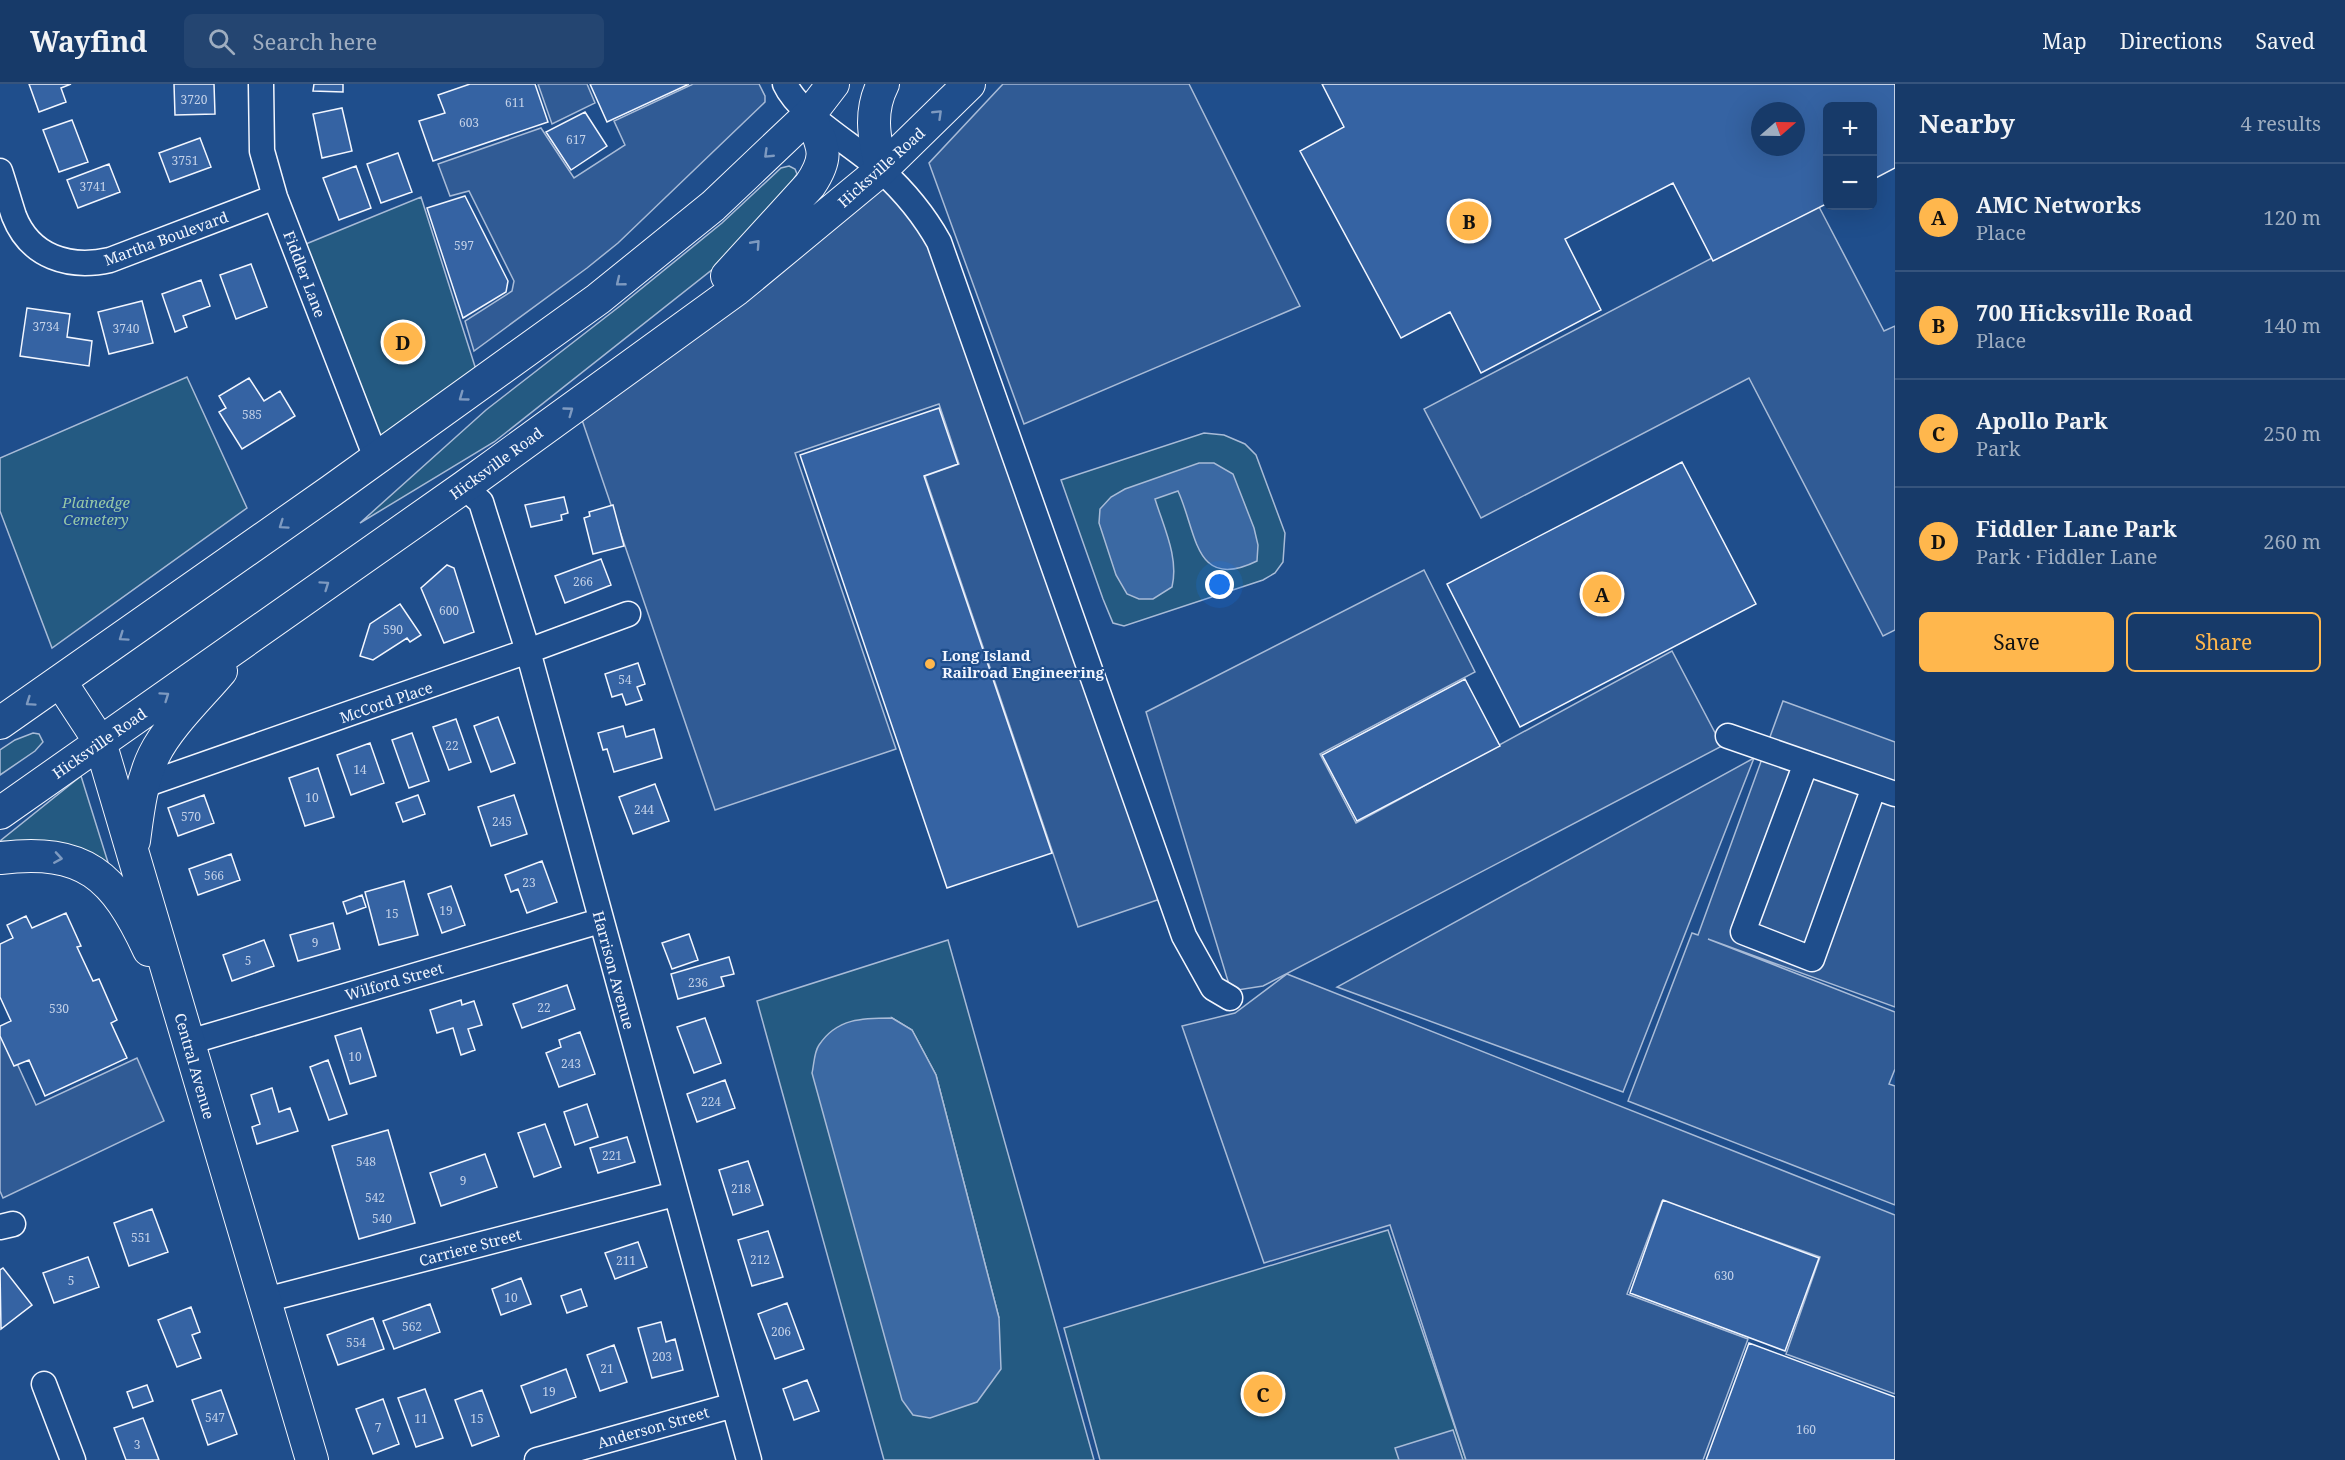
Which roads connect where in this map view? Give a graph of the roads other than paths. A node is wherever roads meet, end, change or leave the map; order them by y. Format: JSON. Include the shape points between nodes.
{"nodes":[{"id":1,"x":261,"y":84,"type":"edge"},
{"id":2,"x":785,"y":84,"type":"edge"},
{"id":3,"x":833,"y":84,"type":"edge"},
{"id":4,"x":883,"y":84,"type":"edge"},
{"id":5,"x":969,"y":84,"type":"edge"},
{"id":6,"x":810,"y":114,"type":"junction"},
{"id":7,"x":881,"y":170,"type":"junction"},
{"id":8,"x":0,"y":171,"type":"edge"},
{"id":9,"x":275,"y":198,"type":"junction"},
{"id":10,"x":675,"y":334,"type":"junction"},
{"id":11,"x":376,"y":458,"type":"junction"},
{"id":12,"x":464,"y":487,"type":"junction"},
{"id":13,"x":628,"y":614,"type":"dead end"},
{"id":14,"x":251,"y":637,"type":"junction"},
{"id":15,"x":528,"y":651,"type":"junction"},
{"id":16,"x":60,"y":681,"type":"junction"},
{"id":17,"x":0,"y":723,"type":"edge"},
{"id":18,"x":1728,"y":736,"type":"dead end"},
{"id":19,"x":100,"y":742,"type":"junction"},
{"id":20,"x":1806,"y":763,"type":"junction"},
{"id":21,"x":142,"y":786,"type":"junction"},
{"id":22,"x":1885,"y":790,"type":"edge"},
{"id":23,"x":0,"y":813,"type":"edge"},
{"id":24,"x":132,"y":850,"type":"junction"},
{"id":25,"x":0,"y":858,"type":"edge"},
{"id":26,"x":600,"y":921,"type":"junction"},
{"id":27,"x":1230,"y":998,"type":"dead end"},
{"id":28,"x":186,"y":1034,"type":"junction"},
{"id":29,"x":675,"y":1194,"type":"junction"},
{"id":30,"x":265,"y":1300,"type":"junction"},
{"id":31,"x":44,"y":1384,"type":"dead end"},
{"id":32,"x":734,"y":1405,"type":"junction"},
{"id":33,"x":73,"y":1460,"type":"edge"},
{"id":34,"x":312,"y":1460,"type":"edge"},
{"id":35,"x":537,"y":1460,"type":"edge"},
{"id":36,"x":749,"y":1460,"type":"edge"}],
"edges":[{"from":1,"to":9,"type":"street","name":"Fiddler Lane","via":[[262,151]]},
{"from":2,"to":6,"type":"street"},
{"from":3,"to":6,"type":"main road"},
{"from":4,"to":7,"type":"main road","via":[[873,115]]},
{"from":7,"to":5,"type":"main road","name":"Hicksville Road","one_way":true},
{"from":6,"to":7,"type":"street"},
{"from":10,"to":6,"type":"main road","one_way":true,"via":[[821,168],[822,147]]},
{"from":6,"to":11,"type":"main road","one_way":true,"via":[[713,206],[598,299]]},
{"from":7,"to":10,"type":"main road","name":"Hicksville Road","via":[[737,289]]},
{"from":7,"to":27,"type":"street","via":[[926,219],[939,242],[1184,936],[1213,987]]},
{"from":8,"to":9,"type":"street","name":"Martha Boulevard","via":[[15,218],[33,244],[57,260],[72,264],[110,260]]},
{"from":9,"to":11,"type":"street","name":"Fiddler Lane"},
{"from":12,"to":10,"type":"main road","name":"Hicksville Road","one_way":true},
{"from":11,"to":16,"type":"main road","one_way":true},
{"from":14,"to":12,"type":"main road","name":"Hicksville Road","one_way":true},
{"from":12,"to":15,"type":"street","name":"Harrison Avenue","via":[[481,502]]},
{"from":13,"to":15,"type":"street","name":"McCord Place"},
{"from":19,"to":14,"type":"main road","name":"Hicksville Road","one_way":true},
{"from":14,"to":21,"type":"main road","via":[[163,740]]},
{"from":15,"to":21,"type":"street","name":"McCord Place"},
{"from":15,"to":26,"type":"street","name":"Harrison Avenue"},
{"from":16,"to":17,"type":"main road","one_way":true},
{"from":16,"to":19,"type":"main road","name":"Central Avenue"},
{"from":18,"to":20,"type":"street"},
{"from":19,"to":23,"type":"main road","name":"Hicksville Road"},
{"from":19,"to":24,"type":"main road","name":"Central Avenue"},
{"from":20,"to":22,"type":"street"},
{"from":20,"to":22,"type":"street","via":[[1743,932],[1812,959]]},
{"from":21,"to":24,"type":"main road"},
{"from":24,"to":28,"type":"main road","name":"Central Avenue"},
{"from":25,"to":28,"type":"main road","one_way":true,"via":[[62,857],[96,872],[142,934]]},
{"from":26,"to":28,"type":"street","name":"Wilford Street"},
{"from":26,"to":29,"type":"street","name":"Harrison Avenue"},
{"from":28,"to":30,"type":"main road","name":"Central Avenue"},
{"from":29,"to":30,"type":"street","name":"Carriere Street"},
{"from":29,"to":32,"type":"street","name":"Harrison Avenue"},
{"from":30,"to":34,"type":"main road","name":"Central Avenue"},
{"from":31,"to":33,"type":"street"},
{"from":32,"to":35,"type":"street","name":"Anderson Street"},
{"from":32,"to":36,"type":"street","name":"Harrison Avenue"}]}
